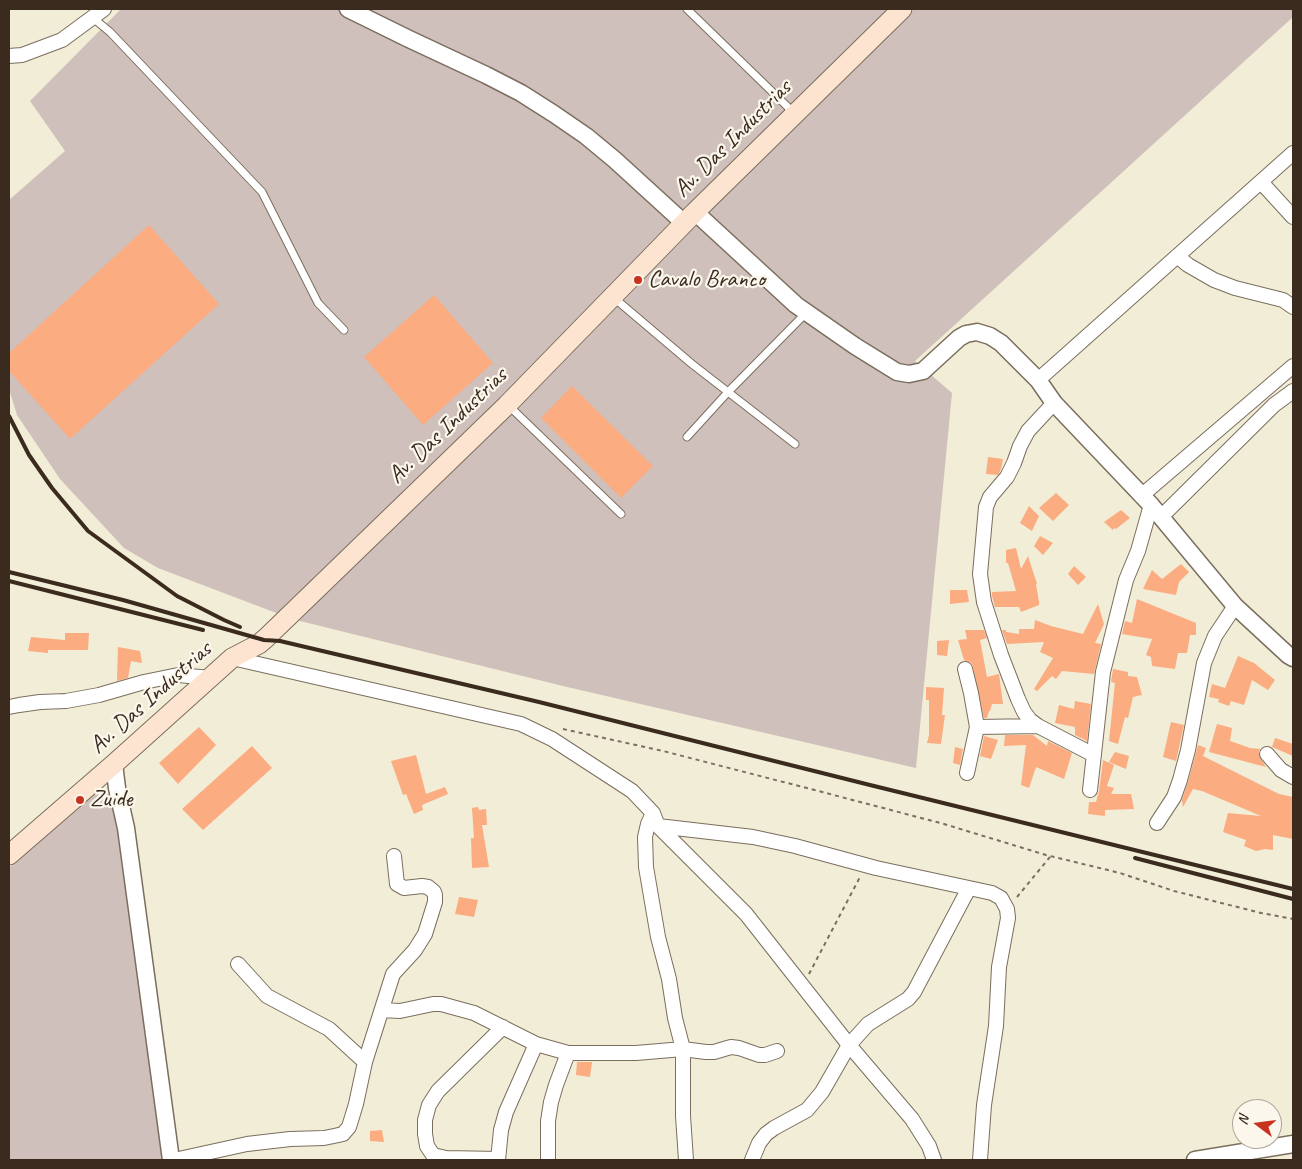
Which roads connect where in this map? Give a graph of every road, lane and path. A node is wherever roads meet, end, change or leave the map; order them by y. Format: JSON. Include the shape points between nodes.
{"nodes":[{"id":1,"x":104,"y":9,"type":"edge"},
{"id":2,"x":348,"y":9,"type":"edge"},
{"id":3,"x":687,"y":9,"type":"edge"},
{"id":4,"x":902,"y":9,"type":"edge"},
{"id":5,"x":92,"y":18,"type":"junction"},
{"id":6,"x":9,"y":56,"type":"edge"},
{"id":7,"x":794,"y":113,"type":"junction"},
{"id":8,"x":1293,"y":153,"type":"edge"},
{"id":9,"x":1261,"y":182,"type":"junction"},
{"id":10,"x":689,"y":217,"type":"junction"},
{"id":11,"x":1293,"y":217,"type":"edge"},
{"id":12,"x":1178,"y":256,"type":"junction"},
{"id":13,"x":612,"y":297,"type":"junction"},
{"id":14,"x":1293,"y":307,"type":"edge"},
{"id":15,"x":806,"y":312,"type":"junction"},
{"id":16,"x":344,"y":330,"type":"dead end"},
{"id":17,"x":1293,"y":366,"type":"edge"},
{"id":18,"x":1038,"y":380,"type":"junction"},
{"id":19,"x":1293,"y":391,"type":"edge"},
{"id":20,"x":728,"y":392,"type":"junction"},
{"id":21,"x":1054,"y":403,"type":"junction"},
{"id":22,"x":507,"y":405,"type":"junction"},
{"id":23,"x":1217,"y":431,"type":"junction"},
{"id":24,"x":687,"y":437,"type":"dead end"},
{"id":25,"x":795,"y":444,"type":"dead end"},
{"id":26,"x":1233,"y":446,"type":"junction"},
{"id":27,"x":1151,"y":506,"type":"junction"},
{"id":28,"x":621,"y":514,"type":"dead end"},
{"id":29,"x":1235,"y":606,"type":"junction"},
{"id":30,"x":232,"y":658,"type":"junction"},
{"id":31,"x":1293,"y":658,"type":"edge"},
{"id":32,"x":964,"y":669,"type":"dead end"},
{"id":33,"x":211,"y":678,"type":"junction"},
{"id":34,"x":9,"y":708,"type":"edge"},
{"id":35,"x":1038,"y":726,"type":"junction"},
{"id":36,"x":977,"y":727,"type":"junction"},
{"id":37,"x":556,"y":728,"type":"dead end"},
{"id":38,"x":1267,"y":754,"type":"dead end"},
{"id":39,"x":1094,"y":755,"type":"junction"},
{"id":40,"x":114,"y":764,"type":"junction"},
{"id":41,"x":966,"y":773,"type":"dead end"},
{"id":42,"x":1293,"y":777,"type":"edge"},
{"id":43,"x":1090,"y":790,"type":"dead end"},
{"id":44,"x":653,"y":812,"type":"junction"},
{"id":45,"x":1157,"y":823,"type":"dead end"},
{"id":46,"x":658,"y":826,"type":"junction"},
{"id":47,"x":9,"y":855,"type":"edge"},
{"id":48,"x":394,"y":856,"type":"dead end"},
{"id":49,"x":1051,"y":856,"type":"junction"},
{"id":50,"x":866,"y":865,"type":"junction"},
{"id":51,"x":969,"y":888,"type":"junction"},
{"id":52,"x":1007,"y":909,"type":"junction"},
{"id":53,"x":1293,"y":919,"type":"edge"},
{"id":54,"x":238,"y":964,"type":"dead end"},
{"id":55,"x":803,"y":985,"type":"junction"},
{"id":56,"x":382,"y":1010,"type":"junction"},
{"id":57,"x":503,"y":1027,"type":"junction"},
{"id":58,"x":536,"y":1044,"type":"junction"},
{"id":59,"x":849,"y":1045,"type":"junction"},
{"id":60,"x":683,"y":1049,"type":"junction"},
{"id":61,"x":778,"y":1051,"type":"dead end"},
{"id":62,"x":568,"y":1053,"type":"junction"},
{"id":63,"x":365,"y":1062,"type":"junction"},
{"id":64,"x":1293,"y":1144,"type":"edge"},
{"id":65,"x":172,"y":1160,"type":"edge"},
{"id":66,"x":498,"y":1160,"type":"edge"},
{"id":67,"x":548,"y":1160,"type":"edge"},
{"id":68,"x":686,"y":1160,"type":"edge"},
{"id":69,"x":752,"y":1160,"type":"edge"},
{"id":70,"x":934,"y":1160,"type":"edge"},
{"id":71,"x":980,"y":1160,"type":"edge"},
{"id":72,"x":1195,"y":1160,"type":"edge"}],
"edges":[{"from":1,"to":5,"type":"street"},
{"from":2,"to":10,"type":"street","via":[[520,93],[586,136]]},
{"from":3,"to":7,"type":"lane"},
{"from":4,"to":7,"type":"main road","name":"Av. Das Industrias"},
{"from":5,"to":6,"type":"street","via":[[62,40],[22,55]]},
{"from":5,"to":16,"type":"lane","via":[[110,32],[262,192],[318,303]]},
{"from":7,"to":10,"type":"main road","name":"Av. Das Industrias"},
{"from":8,"to":9,"type":"street"},
{"from":9,"to":11,"type":"street"},
{"from":9,"to":12,"type":"street"},
{"from":10,"to":13,"type":"main road","name":"Av. Das Industrias"},
{"from":10,"to":15,"type":"street"},
{"from":12,"to":14,"type":"street","via":[[1214,280],[1283,300]]},
{"from":12,"to":18,"type":"street"},
{"from":13,"to":20,"type":"lane"},
{"from":13,"to":22,"type":"main road","name":"Av. Das Industrias"},
{"from":15,"to":18,"type":"street","via":[[897,372],[923,371],[959,338],[977,332],[1001,342]]},
{"from":15,"to":20,"type":"lane"},
{"from":17,"to":23,"type":"street"},
{"from":18,"to":21,"type":"street"},
{"from":19,"to":26,"type":"street","via":[[1274,405]]},
{"from":20,"to":24,"type":"lane"},
{"from":20,"to":25,"type":"lane"},
{"from":21,"to":27,"type":"street"},
{"from":21,"to":35,"type":"street","via":[[1028,431],[1007,477],[990,497],[986,507],[980,574],[984,602],[1001,655],[1018,699]]},
{"from":22,"to":28,"type":"lane"},
{"from":22,"to":30,"type":"main road","name":"Av. Das Industrias","via":[[264,640]]},
{"from":23,"to":26,"type":"street"},
{"from":23,"to":27,"type":"street"},
{"from":26,"to":27,"type":"street"},
{"from":27,"to":29,"type":"street"},
{"from":27,"to":39,"type":"street","via":[[1126,580],[1103,672]]},
{"from":29,"to":31,"type":"street"},
{"from":29,"to":45,"type":"street","via":[[1215,636],[1204,663],[1180,780],[1174,797]]},
{"from":30,"to":33,"type":"main road","name":"Av. Das Industrias"},
{"from":30,"to":44,"type":"street","via":[[521,724],[552,738],[632,791]]},
{"from":32,"to":36,"type":"street"},
{"from":33,"to":34,"type":"street","via":[[178,675],[66,701]]},
{"from":33,"to":40,"type":"main road","name":"Av. Das Industrias"},
{"from":35,"to":36,"type":"street"},
{"from":35,"to":39,"type":"street"},
{"from":36,"to":41,"type":"street"},
{"from":37,"to":49,"type":"path","via":[[663,751],[807,788]]},
{"from":38,"to":42,"type":"street","via":[[1281,770]]},
{"from":39,"to":43,"type":"street"},
{"from":40,"to":47,"type":"main road","name":"Av. Das Industrias"},
{"from":40,"to":65,"type":"street","via":[[126,828]]},
{"from":44,"to":46,"type":"street"},
{"from":44,"to":60,"type":"street","via":[[646,837],[646,867],[674,1018]]},
{"from":46,"to":50,"type":"street","via":[[754,836]]},
{"from":46,"to":55,"type":"street","via":[[746,914]]},
{"from":48,"to":56,"type":"street","via":[[397,884],[404,888],[428,887],[434,892],[435,902],[425,934],[393,974]]},
{"from":49,"to":52,"type":"path"},
{"from":49,"to":53,"type":"path","via":[[1120,872],[1174,891]]},
{"from":50,"to":51,"type":"street"},
{"from":50,"to":55,"type":"path"},
{"from":51,"to":52,"type":"street","via":[[992,893],[1001,898]]},
{"from":51,"to":59,"type":"street","via":[[914,992],[868,1024]]},
{"from":52,"to":71,"type":"street"},
{"from":54,"to":63,"type":"street","via":[[266,996],[329,1028]]},
{"from":55,"to":59,"type":"street"},
{"from":56,"to":57,"type":"street","via":[[400,1011],[441,1004]]},
{"from":56,"to":63,"type":"street"},
{"from":57,"to":58,"type":"street"},
{"from":57,"to":66,"type":"street","via":[[438,1091],[425,1120],[427,1146],[433,1154],[446,1158]]},
{"from":58,"to":62,"type":"street"},
{"from":58,"to":66,"type":"street","via":[[506,1112]]},
{"from":59,"to":69,"type":"street","via":[[822,1092],[807,1110],[766,1134]]},
{"from":59,"to":70,"type":"street","via":[[912,1119],[930,1146]]},
{"from":60,"to":61,"type":"street","via":[[714,1052],[731,1047],[759,1055]]},
{"from":60,"to":62,"type":"street"},
{"from":60,"to":68,"type":"street"},
{"from":62,"to":67,"type":"street","via":[[551,1102]]},
{"from":63,"to":65,"type":"street","via":[[353,1117],[343,1134],[247,1144]]},
{"from":64,"to":72,"type":"street"}]}
